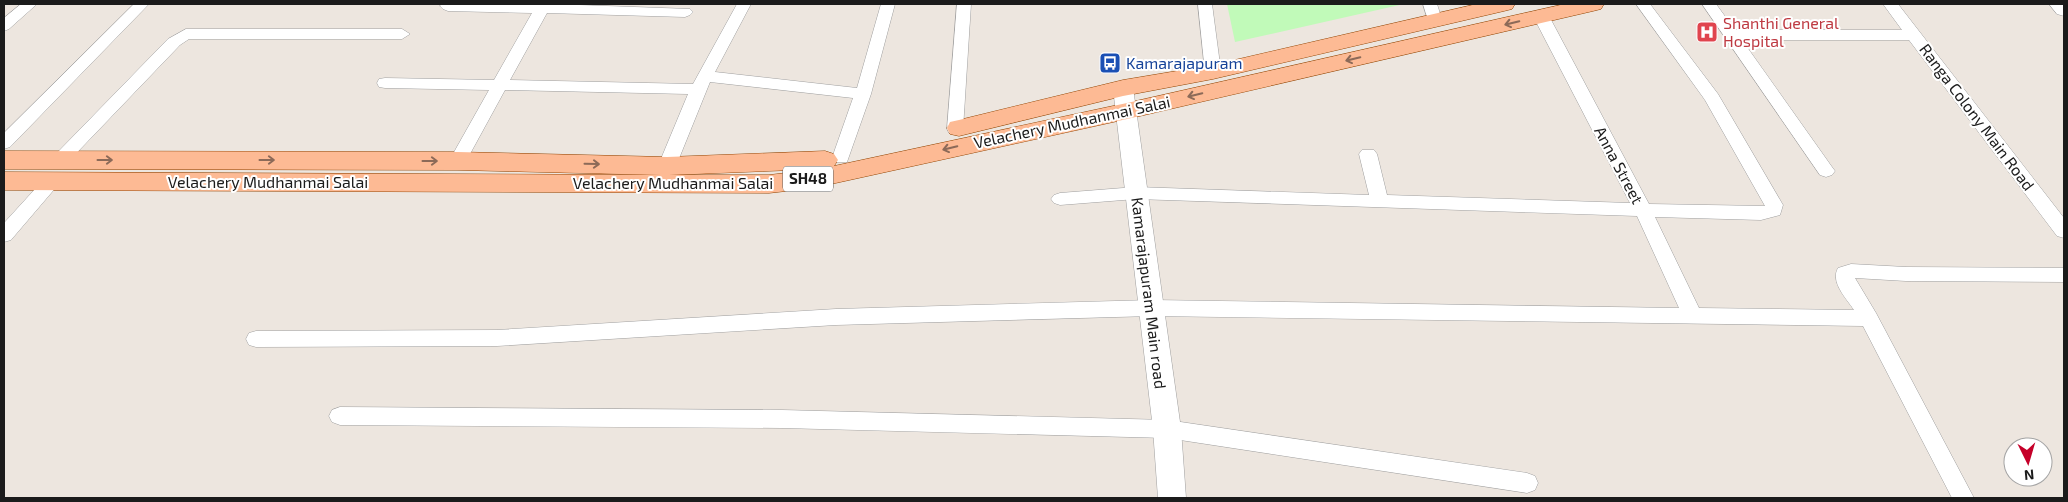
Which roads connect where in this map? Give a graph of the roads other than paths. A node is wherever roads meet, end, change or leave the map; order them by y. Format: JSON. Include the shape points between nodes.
{"nodes":[{"id":1,"x":30,"y":4,"type":"edge"},
{"id":2,"x":142,"y":4,"type":"edge"},
{"id":3,"x":744,"y":4,"type":"edge"},
{"id":4,"x":888,"y":4,"type":"edge"},
{"id":5,"x":964,"y":4,"type":"edge"},
{"id":6,"x":1205,"y":4,"type":"edge"},
{"id":7,"x":1504,"y":4,"type":"edge"},
{"id":8,"x":1593,"y":4,"type":"edge"},
{"id":9,"x":1643,"y":4,"type":"edge"},
{"id":10,"x":1709,"y":4,"type":"edge"},
{"id":11,"x":1890,"y":4,"type":"edge"},
{"id":12,"x":2058,"y":4,"type":"edge"},
{"id":13,"x":448,"y":6,"type":"dead end"},
{"id":14,"x":543,"y":6,"type":"edge"},
{"id":15,"x":2064,"y":10,"type":"edge"},
{"id":16,"x":685,"y":12,"type":"dead end"},
{"id":17,"x":1432,"y":12,"type":"edge"},
{"id":18,"x":1541,"y":16,"type":"junction"},
{"id":19,"x":4,"y":26,"type":"edge"},
{"id":20,"x":402,"y":34,"type":"dead end"},
{"id":21,"x":1732,"y":35,"type":"junction"},
{"id":22,"x":1914,"y":35,"type":"junction"},
{"id":23,"x":1213,"y":72,"type":"junction"},
{"id":24,"x":703,"y":82,"type":"junction"},
{"id":25,"x":385,"y":84,"type":"dead end"},
{"id":26,"x":499,"y":86,"type":"junction"},
{"id":27,"x":863,"y":94,"type":"junction"},
{"id":28,"x":1125,"y":100,"type":"junction"},
{"id":29,"x":956,"y":129,"type":"junction"},
{"id":30,"x":4,"y":144,"type":"edge"},
{"id":31,"x":1368,"y":154,"type":"dead end"},
{"id":32,"x":841,"y":158,"type":"junction"},
{"id":33,"x":4,"y":160,"type":"edge"},
{"id":34,"x":458,"y":161,"type":"junction"},
{"id":35,"x":666,"y":166,"type":"junction"},
{"id":36,"x":56,"y":170,"type":"junction"},
{"id":37,"x":1826,"y":171,"type":"dead end"},
{"id":38,"x":4,"y":181,"type":"edge"},
{"id":39,"x":1136,"y":193,"type":"junction"},
{"id":40,"x":1060,"y":199,"type":"dead end"},
{"id":41,"x":1380,"y":201,"type":"junction"},
{"id":42,"x":1643,"y":210,"type":"junction"},
{"id":43,"x":2064,"y":231,"type":"edge"},
{"id":44,"x":4,"y":235,"type":"edge"},
{"id":45,"x":2064,"y":275,"type":"edge"},
{"id":46,"x":1152,"y":308,"type":"junction"},
{"id":47,"x":1693,"y":316,"type":"junction"},
{"id":48,"x":1869,"y":318,"type":"junction"},
{"id":49,"x":256,"y":339,"type":"dead end"},
{"id":50,"x":340,"y":416,"type":"dead end"},
{"id":51,"x":1167,"y":429,"type":"junction"},
{"id":52,"x":1527,"y":483,"type":"dead end"},
{"id":53,"x":1172,"y":498,"type":"edge"},
{"id":54,"x":1963,"y":498,"type":"edge"}],
"edges":[{"from":1,"to":19,"type":"street"},
{"from":2,"to":30,"type":"street"},
{"from":3,"to":24,"type":"street"},
{"from":4,"to":27,"type":"street"},
{"from":5,"to":29,"type":"street"},
{"from":6,"to":23,"type":"street"},
{"from":7,"to":17,"type":"main road","name":"Velachery Mudhanmai Salai","number":"SH48"},
{"from":8,"to":18,"type":"main road","name":"Velachery Mudhanmai Salai","number":"SH48"},
{"from":9,"to":42,"type":"street","via":[[1712,98],[1774,205],[1774,210],[1761,214]]},
{"from":10,"to":21,"type":"street"},
{"from":11,"to":22,"type":"street","name":"Ranga Colony Main Road"},
{"from":12,"to":15,"type":"street"},
{"from":13,"to":14,"type":"street"},
{"from":14,"to":16,"type":"street"},
{"from":14,"to":26,"type":"street"},
{"from":17,"to":23,"type":"main road","name":"Velachery Mudhanmai Salai","number":"SH48"},
{"from":18,"to":28,"type":"main road","name":"Velachery Mudhanmai Salai","number":"SH48","one_way":true},
{"from":18,"to":42,"type":"street","name":"Anna Street"},
{"from":20,"to":36,"type":"street","via":[[186,34],[174,42]]},
{"from":21,"to":22,"type":"street"},
{"from":21,"to":37,"type":"street"},
{"from":22,"to":43,"type":"street","name":"Ranga Colony Main Road"},
{"from":23,"to":28,"type":"main road","name":"Velachery Mudhanmai Salai","number":"SH48"},
{"from":24,"to":26,"type":"street"},
{"from":24,"to":27,"type":"street"},
{"from":24,"to":35,"type":"street"},
{"from":25,"to":26,"type":"street"},
{"from":26,"to":34,"type":"street"},
{"from":27,"to":32,"type":"street"},
{"from":28,"to":29,"type":"main road","name":"Velachery Mudhanmai Salai","number":"SH48"},
{"from":28,"to":36,"type":"main road","name":"Velachery Mudhanmai Salai","number":"SH48","one_way":true,"via":[[812,179],[769,184]]},
{"from":28,"to":39,"type":"street","name":"Kamarajapuram Main road"},
{"from":29,"to":32,"type":"main road","name":"Velachery Mudhanmai Salai","number":"SH48"},
{"from":31,"to":41,"type":"street"},
{"from":32,"to":35,"type":"main road","name":"Velachery Mudhanmai Salai","number":"SH48"},
{"from":33,"to":36,"type":"main road","name":"Velachery Mudhanmai Salai","number":"SH48"},
{"from":34,"to":35,"type":"main road","name":"Velachery Mudhanmai Salai","number":"SH48","one_way":true},
{"from":36,"to":34,"type":"main road","name":"Velachery Mudhanmai Salai","number":"SH48","one_way":true},
{"from":36,"to":38,"type":"main road","name":"Velachery Mudhanmai Salai","number":"SH48"},
{"from":36,"to":44,"type":"street"},
{"from":39,"to":40,"type":"street"},
{"from":39,"to":41,"type":"street"},
{"from":39,"to":46,"type":"street","name":"Kamarajapuram Main road"},
{"from":41,"to":42,"type":"street"},
{"from":42,"to":47,"type":"street","name":"Anna Street"},
{"from":45,"to":48,"type":"street","via":[[1845,273],[1846,282]]},
{"from":46,"to":47,"type":"street"},
{"from":46,"to":49,"type":"street","via":[[836,317],[497,338]]},
{"from":46,"to":51,"type":"street","name":"Kamarajapuram Main road"},
{"from":47,"to":48,"type":"street"},
{"from":48,"to":54,"type":"street"},
{"from":50,"to":51,"type":"street","via":[[782,419]]},
{"from":51,"to":52,"type":"street"},
{"from":51,"to":53,"type":"street","name":"Kamarajapuram Main road"}]}
